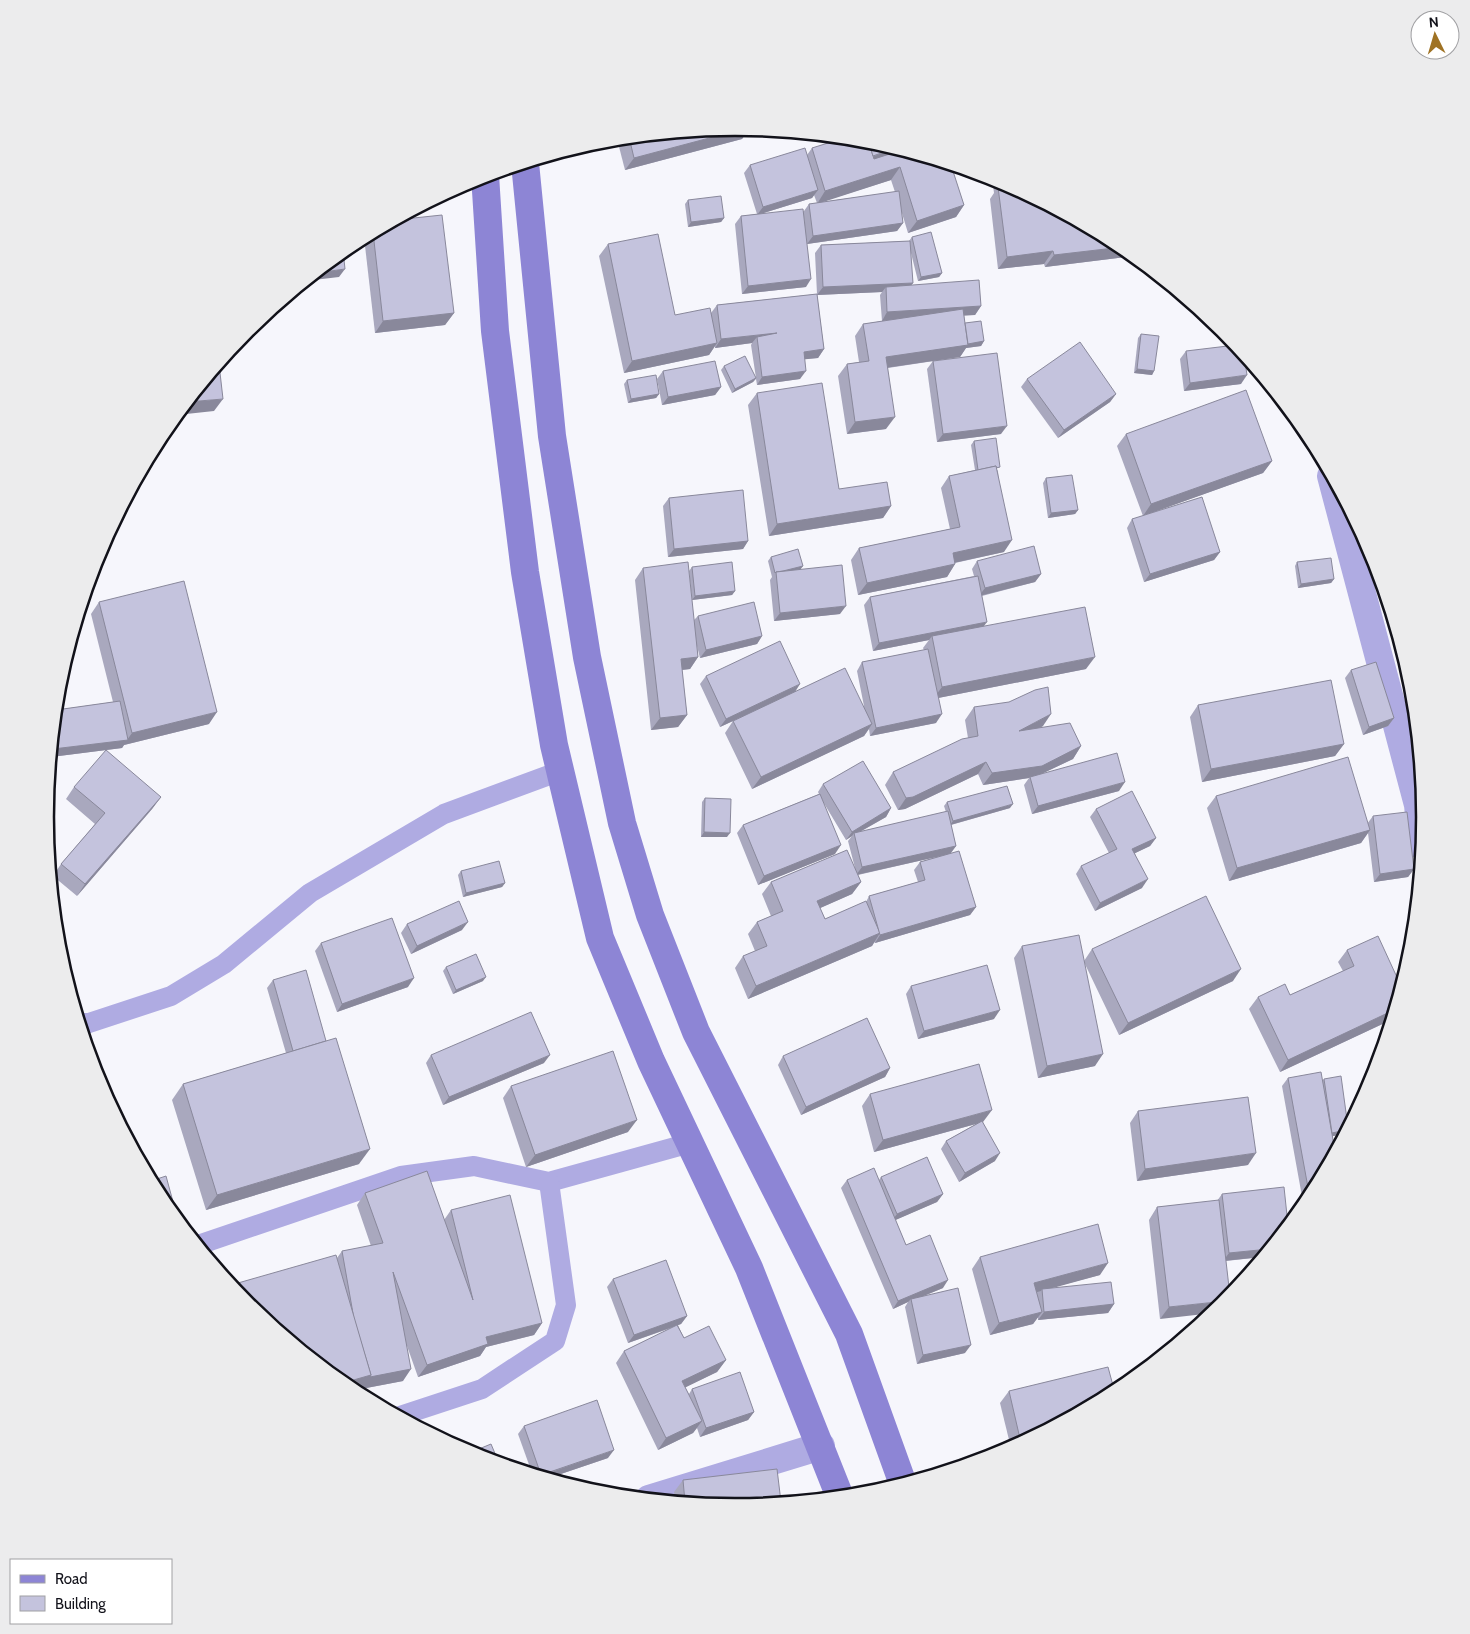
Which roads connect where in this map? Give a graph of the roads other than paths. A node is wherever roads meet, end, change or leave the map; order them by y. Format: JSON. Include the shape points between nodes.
{"nodes":[{"id":1,"x":526,"y":169,"type":"edge"},
{"id":2,"x":486,"y":184,"type":"edge"},
{"id":3,"x":1338,"y":500,"type":"edge"},
{"id":4,"x":560,"y":771,"type":"junction"},
{"id":5,"x":1415,"y":784,"type":"edge"},
{"id":6,"x":86,"y":1023,"type":"edge"},
{"id":7,"x":690,"y":1143,"type":"junction"},
{"id":8,"x":549,"y":1182,"type":"junction"},
{"id":9,"x":204,"y":1243,"type":"edge"},
{"id":10,"x":407,"y":1414,"type":"edge"},
{"id":11,"x":821,"y":1446,"type":"junction"},
{"id":12,"x":901,"y":1477,"type":"edge"},
{"id":13,"x":837,"y":1490,"type":"edge"},
{"id":14,"x":663,"y":1494,"type":"edge"}],
"edges":[{"from":1,"to":12,"type":"main road","via":[[552,436],[588,657],[622,823],[650,915],[696,1032],[848,1334]]},
{"from":2,"to":4,"type":"main road","via":[[495,331],[525,572]]},
{"from":3,"to":5,"type":"street"},
{"from":4,"to":6,"type":"lane","via":[[444,814],[310,893],[224,964],[170,996]]},
{"from":4,"to":7,"type":"main road","via":[[600,938],[651,1061]]},
{"from":7,"to":8,"type":"lane"},
{"from":7,"to":11,"type":"main road","via":[[749,1268]]},
{"from":8,"to":9,"type":"lane","via":[[474,1166],[401,1176]]},
{"from":8,"to":10,"type":"lane","via":[[566,1305],[555,1341],[482,1389]]},
{"from":11,"to":13,"type":"main road"},
{"from":11,"to":14,"type":"street"}]}
